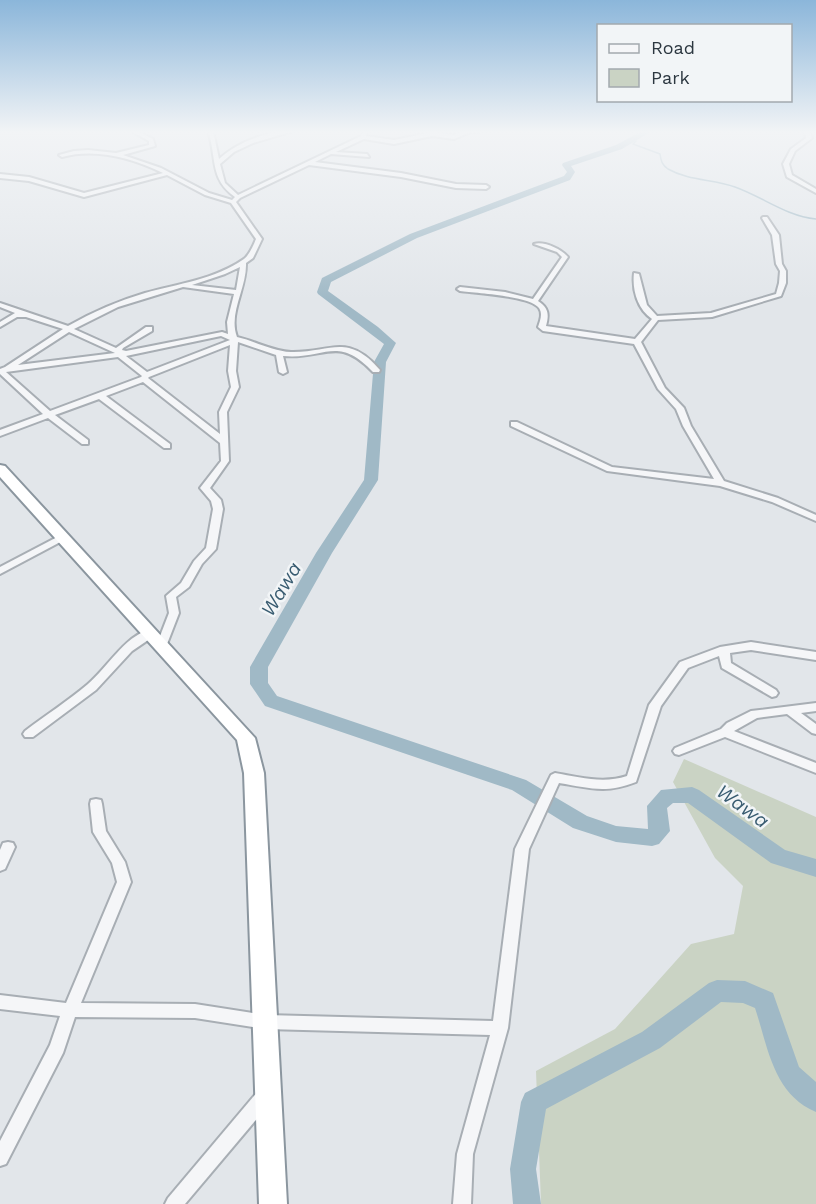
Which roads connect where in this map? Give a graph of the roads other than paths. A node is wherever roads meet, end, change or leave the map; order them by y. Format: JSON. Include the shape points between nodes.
{"nodes":[{"id":1,"x":57,"y":187,"type":"edge"},
{"id":2,"x":114,"y":187,"type":"edge"},
{"id":3,"x":189,"y":187,"type":"edge"},
{"id":4,"x":225,"y":187,"type":"edge"},
{"id":5,"x":259,"y":187,"type":"edge"},
{"id":6,"x":235,"y":199,"type":"junction"},
{"id":7,"x":765,"y":218,"type":"dead end"},
{"id":8,"x":537,"y":244,"type":"dead end"},
{"id":9,"x":243,"y":263,"type":"junction"},
{"id":10,"x":636,"y":274,"type":"dead end"},
{"id":11,"x":177,"y":286,"type":"junction"},
{"id":12,"x":460,"y":289,"type":"dead end"},
{"id":13,"x":240,"y":292,"type":"junction"},
{"id":14,"x":534,"y":300,"type":"junction"},
{"id":15,"x":0,"y":305,"type":"edge"},
{"id":16,"x":26,"y":314,"type":"junction"},
{"id":17,"x":656,"y":318,"type":"junction"},
{"id":18,"x":0,"y":325,"type":"edge"},
{"id":19,"x":66,"y":329,"type":"junction"},
{"id":20,"x":149,"y":329,"type":"dead end"},
{"id":21,"x":233,"y":340,"type":"junction"},
{"id":22,"x":181,"y":341,"type":"junction"},
{"id":23,"x":636,"y":342,"type":"junction"},
{"id":24,"x":121,"y":353,"type":"junction"},
{"id":25,"x":279,"y":353,"type":"junction"},
{"id":26,"x":197,"y":355,"type":"junction"},
{"id":27,"x":376,"y":370,"type":"dead end"},
{"id":28,"x":3,"y":371,"type":"edge"},
{"id":29,"x":283,"y":372,"type":"dead end"},
{"id":30,"x":145,"y":377,"type":"junction"},
{"id":31,"x":101,"y":396,"type":"junction"},
{"id":32,"x":49,"y":415,"type":"junction"},
{"id":33,"x":514,"y":424,"type":"dead end"},
{"id":34,"x":0,"y":433,"type":"edge"},
{"id":35,"x":223,"y":441,"type":"junction"},
{"id":36,"x":85,"y":442,"type":"dead end"},
{"id":37,"x":167,"y":446,"type":"dead end"},
{"id":38,"x":0,"y":469,"type":"edge"},
{"id":39,"x":721,"y":483,"type":"junction"},
{"id":40,"x":816,"y":518,"type":"edge"},
{"id":41,"x":63,"y":537,"type":"junction"},
{"id":42,"x":0,"y":571,"type":"edge"},
{"id":43,"x":156,"y":639,"type":"junction"},
{"id":44,"x":724,"y":650,"type":"junction"},
{"id":45,"x":816,"y":656,"type":"edge"},
{"id":46,"x":772,"y":693,"type":"dead end"},
{"id":47,"x":816,"y":707,"type":"edge"},
{"id":48,"x":789,"y":710,"type":"junction"},
{"id":49,"x":816,"y":730,"type":"edge"},
{"id":50,"x":725,"y":732,"type":"junction"},
{"id":51,"x":29,"y":734,"type":"dead end"},
{"id":52,"x":679,"y":751,"type":"dead end"},
{"id":53,"x":816,"y":768,"type":"edge"},
{"id":54,"x":96,"y":804,"type":"dead end"},
{"id":55,"x":8,"y":846,"type":"dead end"},
{"id":56,"x":0,"y":865,"type":"edge"},
{"id":57,"x":0,"y":1002,"type":"edge"},
{"id":58,"x":70,"y":1010,"type":"junction"},
{"id":59,"x":266,"y":1023,"type":"junction"},
{"id":60,"x":500,"y":1028,"type":"junction"},
{"id":61,"x":268,"y":1092,"type":"junction"},
{"id":62,"x":0,"y":1158,"type":"edge"},
{"id":63,"x":174,"y":1204,"type":"edge"},
{"id":64,"x":273,"y":1204,"type":"edge"},
{"id":65,"x":462,"y":1204,"type":"edge"}],
"edges":[{"from":1,"to":2,"type":"street","via":[[84,195]]},
{"from":3,"to":6,"type":"street","via":[[209,196]]},
{"from":4,"to":6,"type":"street"},
{"from":5,"to":6,"type":"street"},
{"from":6,"to":9,"type":"street","via":[[250,228],[260,238],[254,253]]},
{"from":7,"to":17,"type":"street","via":[[778,242],[778,263],[783,272],[778,295],[712,315]]},
{"from":8,"to":14,"type":"street","via":[[565,257]]},
{"from":9,"to":11,"type":"street"},
{"from":9,"to":13,"type":"street"},
{"from":10,"to":17,"type":"street","via":[[643,306],[647,314]]},
{"from":11,"to":13,"type":"street"},
{"from":11,"to":19,"type":"street","via":[[132,299]]},
{"from":12,"to":14,"type":"street"},
{"from":13,"to":21,"type":"street","via":[[230,314]]},
{"from":14,"to":23,"type":"street","via":[[544,309],[542,327],[546,329]]},
{"from":15,"to":16,"type":"street"},
{"from":16,"to":18,"type":"street"},
{"from":16,"to":19,"type":"street"},
{"from":17,"to":23,"type":"street"},
{"from":19,"to":24,"type":"street"},
{"from":19,"to":28,"type":"street"},
{"from":20,"to":24,"type":"street","via":[[129,340]]},
{"from":21,"to":22,"type":"street","via":[[222,334]]},
{"from":21,"to":25,"type":"street"},
{"from":21,"to":26,"type":"street"},
{"from":21,"to":35,"type":"street","via":[[235,387],[223,412]]},
{"from":22,"to":24,"type":"street"},
{"from":22,"to":26,"type":"street"},
{"from":23,"to":39,"type":"street","via":[[657,380],[680,408]]},
{"from":24,"to":28,"type":"street"},
{"from":24,"to":30,"type":"street"},
{"from":25,"to":27,"type":"street","via":[[307,353],[338,346],[368,359]]},
{"from":25,"to":29,"type":"street"},
{"from":26,"to":30,"type":"street"},
{"from":28,"to":32,"type":"street"},
{"from":30,"to":31,"type":"street"},
{"from":30,"to":35,"type":"street"},
{"from":31,"to":32,"type":"street"},
{"from":31,"to":37,"type":"street"},
{"from":32,"to":34,"type":"street"},
{"from":32,"to":36,"type":"street"},
{"from":33,"to":39,"type":"street","via":[[610,469]]},
{"from":35,"to":43,"type":"street","via":[[225,461],[205,488],[216,500],[218,509],[211,549],[185,585],[171,596],[174,613]]},
{"from":38,"to":41,"type":"highway"},
{"from":39,"to":40,"type":"street"},
{"from":41,"to":42,"type":"street"},
{"from":41,"to":43,"type":"highway"},
{"from":43,"to":51,"type":"street","via":[[139,638],[100,680]]},
{"from":43,"to":59,"type":"highway","via":[[246,738],[254,773]]},
{"from":44,"to":45,"type":"street","via":[[751,646]]},
{"from":44,"to":46,"type":"street","via":[[726,665]]},
{"from":44,"to":60,"type":"street","via":[[684,665],[655,705],[632,779],[598,785],[557,777],[522,849]]},
{"from":47,"to":48,"type":"street"},
{"from":48,"to":49,"type":"street"},
{"from":48,"to":50,"type":"street","via":[[754,714]]},
{"from":50,"to":52,"type":"street"},
{"from":50,"to":53,"type":"street"},
{"from":54,"to":58,"type":"street","via":[[100,832],[118,862],[124,882]]},
{"from":55,"to":56,"type":"street"},
{"from":57,"to":58,"type":"street"},
{"from":58,"to":59,"type":"street","via":[[195,1011]]},
{"from":58,"to":62,"type":"street","via":[[57,1048]]},
{"from":59,"to":60,"type":"street"},
{"from":59,"to":61,"type":"highway"},
{"from":60,"to":65,"type":"street","via":[[465,1154]]},
{"from":61,"to":63,"type":"street"},
{"from":61,"to":64,"type":"highway"}]}
